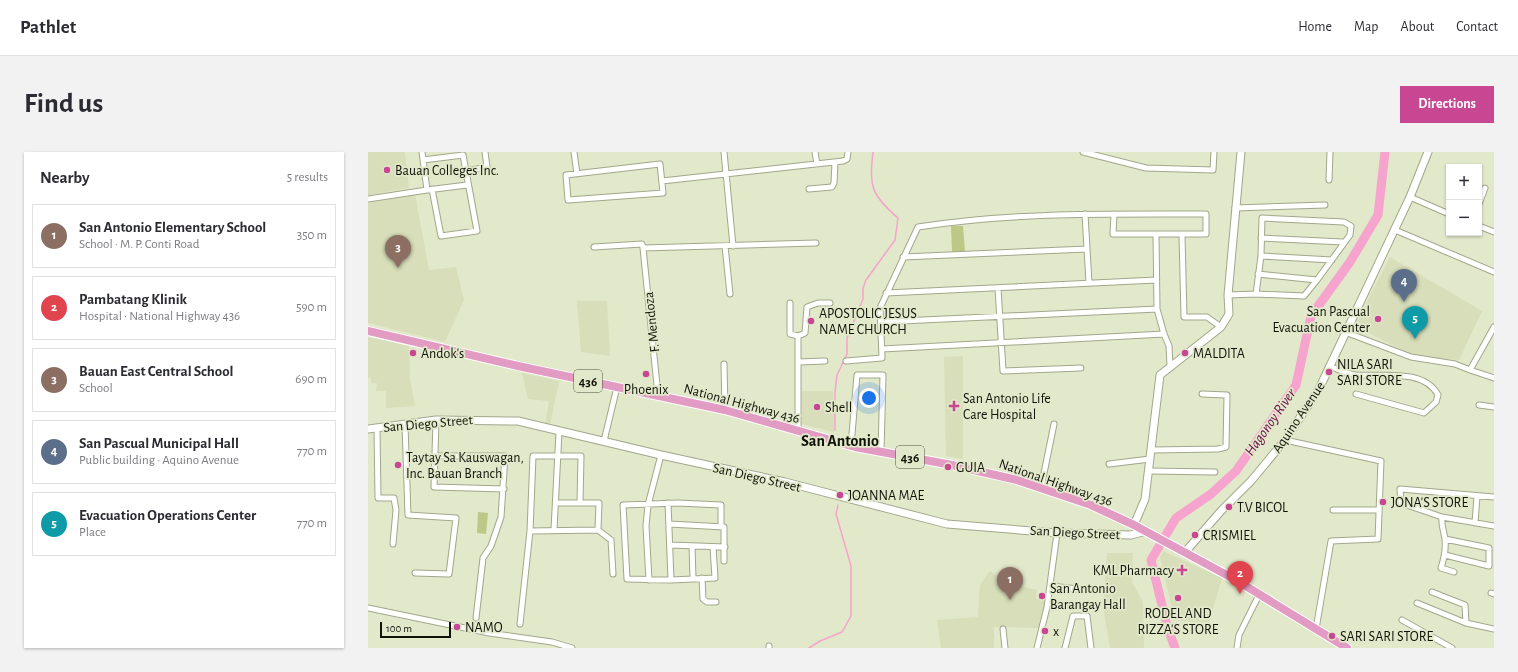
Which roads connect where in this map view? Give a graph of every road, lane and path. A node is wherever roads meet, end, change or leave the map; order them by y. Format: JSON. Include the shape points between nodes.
{"nodes":[{"id":1,"x":422,"y":152,"type":"edge"},
{"id":2,"x":485,"y":152,"type":"edge"},
{"id":3,"x":574,"y":152,"type":"edge"},
{"id":4,"x":724,"y":152,"type":"edge"},
{"id":5,"x":816,"y":152,"type":"edge"},
{"id":6,"x":848,"y":152,"type":"edge"},
{"id":7,"x":1082,"y":152,"type":"edge"},
{"id":8,"x":1090,"y":152,"type":"edge"},
{"id":9,"x":1214,"y":152,"type":"edge"},
{"id":10,"x":1241,"y":152,"type":"edge"},
{"id":11,"x":1330,"y":152,"type":"edge"},
{"id":12,"x":1428,"y":152,"type":"edge"},
{"id":13,"x":423,"y":160,"type":"junction"},
{"id":14,"x":835,"y":162,"type":"junction"},
{"id":15,"x":818,"y":164,"type":"junction"},
{"id":16,"x":467,"y":171,"type":"junction"},
{"id":17,"x":577,"y":174,"type":"junction"},
{"id":18,"x":726,"y":174,"type":"junction"},
{"id":19,"x":1329,"y":180,"type":"dead end"},
{"id":20,"x":662,"y":181,"type":"junction"},
{"id":21,"x":467,"y":185,"type":"junction"},
{"id":22,"x":1485,"y":188,"type":"dead end"},
{"id":23,"x":809,"y":189,"type":"dead end"},
{"id":24,"x":430,"y":190,"type":"junction"},
{"id":25,"x":1410,"y":197,"type":"junction"},
{"id":26,"x":368,"y":199,"type":"edge"},
{"id":27,"x":1480,"y":200,"type":"edge"},
{"id":28,"x":1325,"y":205,"type":"dead end"},
{"id":29,"x":1264,"y":207,"type":"junction"},
{"id":30,"x":1235,"y":208,"type":"junction"},
{"id":31,"x":1446,"y":213,"type":"edge"},
{"id":32,"x":1085,"y":214,"type":"junction"},
{"id":33,"x":1114,"y":214,"type":"junction"},
{"id":34,"x":1262,"y":218,"type":"junction"},
{"id":35,"x":1482,"y":227,"type":"edge"},
{"id":36,"x":1395,"y":230,"type":"junction"},
{"id":37,"x":1494,"y":232,"type":"edge"},
{"id":38,"x":1156,"y":235,"type":"junction"},
{"id":39,"x":1182,"y":235,"type":"junction"},
{"id":40,"x":1261,"y":238,"type":"junction"},
{"id":41,"x":1343,"y":242,"type":"junction"},
{"id":42,"x":816,"y":243,"type":"dead end"},
{"id":43,"x":725,"y":246,"type":"junction"},
{"id":44,"x":733,"y":246,"type":"junction"},
{"id":45,"x":594,"y":247,"type":"dead end"},
{"id":46,"x":643,"y":248,"type":"junction"},
{"id":47,"x":1087,"y":249,"type":"junction"},
{"id":48,"x":1261,"y":256,"type":"junction"},
{"id":49,"x":902,"y":257,"type":"junction"},
{"id":50,"x":1332,"y":260,"type":"junction"},
{"id":51,"x":1494,"y":272,"type":"edge"},
{"id":52,"x":1258,"y":274,"type":"junction"},
{"id":53,"x":1156,"y":280,"type":"junction"},
{"id":54,"x":1317,"y":280,"type":"junction"},
{"id":55,"x":1089,"y":283,"type":"junction"},
{"id":56,"x":998,"y":288,"type":"junction"},
{"id":57,"x":730,"y":294,"type":"dead end"},
{"id":58,"x":886,"y":294,"type":"junction"},
{"id":59,"x":1256,"y":294,"type":"junction"},
{"id":60,"x":1228,"y":295,"type":"junction"},
{"id":61,"x":790,"y":303,"type":"dead end"},
{"id":62,"x":830,"y":303,"type":"dead end"},
{"id":63,"x":1158,"y":309,"type":"junction"},
{"id":64,"x":1000,"y":316,"type":"junction"},
{"id":65,"x":881,"y":322,"type":"junction"},
{"id":66,"x":1494,"y":327,"type":"edge"},
{"id":67,"x":1221,"y":328,"type":"junction"},
{"id":68,"x":368,"y":331,"type":"edge"},
{"id":69,"x":1345,"y":332,"type":"junction"},
{"id":70,"x":1164,"y":334,"type":"junction"},
{"id":71,"x":798,"y":336,"type":"junction"},
{"id":72,"x":1001,"y":342,"type":"junction"},
{"id":73,"x":882,"y":349,"type":"junction"},
{"id":74,"x":846,"y":361,"type":"dead end"},
{"id":75,"x":798,"y":362,"type":"junction"},
{"id":76,"x":825,"y":362,"type":"dead end"},
{"id":77,"x":724,"y":364,"type":"dead end"},
{"id":78,"x":1170,"y":366,"type":"junction"},
{"id":79,"x":1329,"y":366,"type":"junction"},
{"id":80,"x":1081,"y":368,"type":"dead end"},
{"id":81,"x":1470,"y":370,"type":"junction"},
{"id":82,"x":1494,"y":378,"type":"edge"},
{"id":83,"x":617,"y":387,"type":"junction"},
{"id":84,"x":1202,"y":394,"type":"dead end"},
{"id":85,"x":1356,"y":394,"type":"dead end"},
{"id":86,"x":658,"y":395,"type":"junction"},
{"id":87,"x":1479,"y":404,"type":"dead end"},
{"id":88,"x":1494,"y":407,"type":"edge"},
{"id":89,"x":725,"y":410,"type":"junction"},
{"id":90,"x":436,"y":420,"type":"junction"},
{"id":91,"x":405,"y":424,"type":"junction"},
{"id":92,"x":1054,"y":424,"type":"dead end"},
{"id":93,"x":377,"y":428,"type":"junction"},
{"id":94,"x":368,"y":429,"type":"edge"},
{"id":95,"x":798,"y":431,"type":"junction"},
{"id":96,"x":559,"y":432,"type":"junction"},
{"id":97,"x":1285,"y":440,"type":"junction"},
{"id":98,"x":604,"y":441,"type":"junction"},
{"id":99,"x":852,"y":446,"type":"junction"},
{"id":100,"x":1152,"y":450,"type":"junction"},
{"id":101,"x":881,"y":452,"type":"junction"},
{"id":102,"x":661,"y":455,"type":"junction"},
{"id":103,"x":434,"y":456,"type":"junction"},
{"id":104,"x":558,"y":456,"type":"junction"},
{"id":105,"x":1150,"y":459,"type":"junction"},
{"id":106,"x":1109,"y":464,"type":"dead end"},
{"id":107,"x":1149,"y":471,"type":"junction"},
{"id":108,"x":1215,"y":472,"type":"dead end"},
{"id":109,"x":1042,"y":488,"type":"junction"},
{"id":110,"x":504,"y":489,"type":"junction"},
{"id":111,"x":1477,"y":496,"type":"junction"},
{"id":112,"x":1494,"y":497,"type":"edge"},
{"id":113,"x":557,"y":503,"type":"junction"},
{"id":114,"x":580,"y":503,"type":"junction"},
{"id":115,"x":668,"y":503,"type":"junction"},
{"id":116,"x":648,"y":505,"type":"junction"},
{"id":117,"x":1333,"y":510,"type":"dead end"},
{"id":118,"x":1378,"y":510,"type":"junction"},
{"id":119,"x":1442,"y":517,"type":"junction"},
{"id":120,"x":1475,"y":523,"type":"junction"},
{"id":121,"x":669,"y":524,"type":"junction"},
{"id":122,"x":1134,"y":524,"type":"junction"},
{"id":123,"x":721,"y":526,"type":"junction"},
{"id":124,"x":1494,"y":526,"type":"edge"},
{"id":125,"x":554,"y":530,"type":"junction"},
{"id":126,"x":598,"y":530,"type":"junction"},
{"id":127,"x":530,"y":531,"type":"junction"},
{"id":128,"x":1146,"y":531,"type":"junction"},
{"id":129,"x":1057,"y":532,"type":"junction"},
{"id":130,"x":1445,"y":539,"type":"junction"},
{"id":131,"x":392,"y":544,"type":"dead end"},
{"id":132,"x":671,"y":545,"type":"junction"},
{"id":133,"x":692,"y":546,"type":"junction"},
{"id":134,"x":713,"y":547,"type":"junction"},
{"id":135,"x":725,"y":548,"type":"junction"},
{"id":136,"x":1186,"y":551,"type":"junction"},
{"id":137,"x":1444,"y":555,"type":"junction"},
{"id":138,"x":724,"y":561,"type":"dead end"},
{"id":139,"x":1454,"y":572,"type":"dead end"},
{"id":140,"x":415,"y":573,"type":"dead end"},
{"id":141,"x":612,"y":574,"type":"dead end"},
{"id":142,"x":702,"y":578,"type":"junction"},
{"id":143,"x":693,"y":579,"type":"junction"},
{"id":144,"x":649,"y":580,"type":"junction"},
{"id":145,"x":672,"y":580,"type":"junction"},
{"id":146,"x":1050,"y":586,"type":"junction"},
{"id":147,"x":1078,"y":589,"type":"dead end"},
{"id":148,"x":1432,"y":592,"type":"dead end"},
{"id":149,"x":1259,"y":595,"type":"junction"},
{"id":150,"x":716,"y":602,"type":"dead end"},
{"id":151,"x":1417,"y":604,"type":"dead end"},
{"id":152,"x":368,"y":608,"type":"edge"},
{"id":153,"x":476,"y":618,"type":"dead end"},
{"id":154,"x":1402,"y":620,"type":"dead end"},
{"id":155,"x":1466,"y":623,"type":"junction"},
{"id":156,"x":520,"y":624,"type":"dead end"},
{"id":157,"x":1004,"y":629,"type":"dead end"},
{"id":158,"x":1316,"y":629,"type":"junction"},
{"id":159,"x":1494,"y":629,"type":"edge"},
{"id":160,"x":572,"y":648,"type":"edge"},
{"id":161,"x":1005,"y":648,"type":"edge"},
{"id":162,"x":1037,"y":648,"type":"edge"},
{"id":163,"x":1065,"y":648,"type":"edge"},
{"id":164,"x":1091,"y":648,"type":"edge"},
{"id":165,"x":1237,"y":648,"type":"edge"},
{"id":166,"x":1348,"y":648,"type":"edge"},
{"id":167,"x":1452,"y":648,"type":"edge"}],
"edges":[{"from":1,"to":13,"type":"street"},
{"from":2,"to":16,"type":"street","via":[[487,167]]},
{"from":3,"to":17,"type":"street"},
{"from":4,"to":18,"type":"street"},
{"from":5,"to":15,"type":"street"},
{"from":6,"to":14,"type":"street","via":[[847,159]]},
{"from":7,"to":8,"type":"street"},
{"from":8,"to":9,"type":"street","via":[[1146,168],[1213,170]]},
{"from":10,"to":30,"type":"street"},
{"from":11,"to":19,"type":"street"},
{"from":12,"to":25,"type":"street","name":"Aquino Avenue"},
{"from":13,"to":16,"type":"street","via":[[463,154]]},
{"from":13,"to":24,"type":"street"},
{"from":14,"to":15,"type":"street"},
{"from":14,"to":23,"type":"street","via":[[832,187]]},
{"from":15,"to":18,"type":"street"},
{"from":16,"to":21,"type":"street"},
{"from":17,"to":20,"type":"street","via":[[660,164]]},
{"from":17,"to":20,"type":"street","via":[[566,175],[568,200],[662,193]]},
{"from":18,"to":20,"type":"street"},
{"from":18,"to":44,"type":"street"},
{"from":21,"to":24,"type":"street"},
{"from":21,"to":24,"type":"street","via":[[477,231],[441,236]]},
{"from":22,"to":27,"type":"street"},
{"from":24,"to":26,"type":"street"},
{"from":25,"to":31,"type":"street"},
{"from":25,"to":36,"type":"street","name":"Aquino Avenue"},
{"from":28,"to":29,"type":"street"},
{"from":29,"to":30,"type":"street"},
{"from":29,"to":34,"type":"street"},
{"from":30,"to":60,"type":"street"},
{"from":32,"to":33,"type":"street"},
{"from":32,"to":47,"type":"street"},
{"from":32,"to":49,"type":"street","via":[[918,227]]},
{"from":33,"to":38,"type":"street","via":[[1113,234]]},
{"from":33,"to":39,"type":"street","via":[[1206,214],[1206,234]]},
{"from":34,"to":40,"type":"street"},
{"from":34,"to":41,"type":"street","via":[[1344,222],[1351,226],[1350,235]]},
{"from":35,"to":37,"type":"street"},
{"from":36,"to":51,"type":"street"},
{"from":36,"to":69,"type":"street","name":"Aquino Avenue"},
{"from":38,"to":39,"type":"street"},
{"from":38,"to":53,"type":"street"},
{"from":39,"to":67,"type":"street","via":[[1184,317],[1206,317]]},
{"from":40,"to":41,"type":"street"},
{"from":40,"to":48,"type":"street"},
{"from":41,"to":50,"type":"street"},
{"from":42,"to":44,"type":"street"},
{"from":43,"to":44,"type":"street"},
{"from":43,"to":46,"type":"street"},
{"from":43,"to":57,"type":"street"},
{"from":45,"to":46,"type":"street","via":[[642,244]]},
{"from":46,"to":86,"type":"street","name":"F. Mendoza"},
{"from":47,"to":49,"type":"street"},
{"from":47,"to":55,"type":"street"},
{"from":48,"to":50,"type":"street"},
{"from":48,"to":52,"type":"street"},
{"from":49,"to":58,"type":"street"},
{"from":50,"to":54,"type":"street"},
{"from":52,"to":54,"type":"street"},
{"from":52,"to":59,"type":"street"},
{"from":53,"to":55,"type":"street"},
{"from":53,"to":63,"type":"street"},
{"from":54,"to":59,"type":"street","via":[[1304,296]]},
{"from":55,"to":56,"type":"street"},
{"from":56,"to":58,"type":"street"},
{"from":56,"to":64,"type":"street"},
{"from":58,"to":65,"type":"street","via":[[880,308]]},
{"from":59,"to":60,"type":"street"},
{"from":60,"to":67,"type":"street","via":[[1229,314]]},
{"from":61,"to":71,"type":"street","via":[[790,334]]},
{"from":62,"to":71,"type":"street","via":[[818,303],[807,307],[805,332]]},
{"from":63,"to":64,"type":"street"},
{"from":63,"to":70,"type":"street"},
{"from":64,"to":65,"type":"street"},
{"from":64,"to":72,"type":"street"},
{"from":65,"to":73,"type":"street"},
{"from":66,"to":81,"type":"street"},
{"from":67,"to":78,"type":"street"},
{"from":68,"to":83,"type":"main road","name":"National Highway 436","number":"436"},
{"from":69,"to":79,"type":"street","name":"Aquino Avenue"},
{"from":69,"to":81,"type":"street","via":[[1412,357],[1455,364]]},
{"from":70,"to":72,"type":"street"},
{"from":70,"to":78,"type":"street"},
{"from":71,"to":75,"type":"street"},
{"from":72,"to":73,"type":"street"},
{"from":72,"to":80,"type":"street","via":[[1003,371]]},
{"from":73,"to":74,"type":"street","via":[[882,358]]},
{"from":75,"to":76,"type":"street"},
{"from":75,"to":95,"type":"street"},
{"from":77,"to":89,"type":"street"},
{"from":78,"to":100,"type":"street","via":[[1160,375]]},
{"from":79,"to":85,"type":"street","via":[[1352,374],[1394,374],[1427,382],[1438,395],[1436,402],[1424,413]]},
{"from":79,"to":97,"type":"street","name":"Aquino Avenue","via":[[1319,389]]},
{"from":81,"to":82,"type":"street"},
{"from":83,"to":86,"type":"main road","name":"National Highway 436","number":"436"},
{"from":83,"to":98,"type":"street"},
{"from":84,"to":100,"type":"street","via":[[1227,395],[1226,447]]},
{"from":86,"to":89,"type":"main road","name":"National Highway 436","number":"436"},
{"from":87,"to":88,"type":"street"},
{"from":89,"to":95,"type":"main road","name":"National Highway 436","number":"436"},
{"from":90,"to":91,"type":"street","name":"San Diego Street"},
{"from":90,"to":96,"type":"street","name":"San Diego Street","via":[[518,421]]},
{"from":90,"to":103,"type":"street"},
{"from":91,"to":93,"type":"street","name":"San Diego Street"},
{"from":91,"to":140,"type":"street","via":[[408,515],[456,518],[449,574]]},
{"from":92,"to":109,"type":"street"},
{"from":93,"to":94,"type":"street","name":"San Diego Street"},
{"from":93,"to":131,"type":"street","via":[[378,498],[394,498],[396,510]]},
{"from":95,"to":99,"type":"main road","name":"National Highway 436","number":"436"},
{"from":96,"to":98,"type":"street","name":"San Diego Street"},
{"from":96,"to":104,"type":"street"},
{"from":97,"to":118,"type":"street","via":[[1381,461]]},
{"from":97,"to":136,"type":"street","name":"Aquino Avenue"},
{"from":98,"to":102,"type":"street","name":"San Diego Street"},
{"from":99,"to":101,"type":"main road","name":"National Highway 436","number":"436"},
{"from":99,"to":101,"type":"street","via":[[857,375],[883,375]]},
{"from":100,"to":105,"type":"street"},
{"from":101,"to":109,"type":"main road","name":"National Highway 436","number":"436","via":[[952,465]]},
{"from":102,"to":116,"type":"street"},
{"from":102,"to":129,"type":"street","name":"San Diego Street","via":[[785,482],[947,524]]},
{"from":103,"to":110,"type":"street","via":[[434,487]]},
{"from":103,"to":110,"type":"street","via":[[505,456]]},
{"from":104,"to":113,"type":"street"},
{"from":104,"to":114,"type":"street","via":[[581,456]]},
{"from":104,"to":127,"type":"street","via":[[533,456]]},
{"from":105,"to":106,"type":"street"},
{"from":105,"to":107,"type":"street"},
{"from":107,"to":108,"type":"street"},
{"from":107,"to":122,"type":"street","via":[[1145,499]]},
{"from":109,"to":122,"type":"main road","name":"National Highway 436","number":"436"},
{"from":110,"to":153,"type":"street","via":[[501,517],[491,546],[483,558]]},
{"from":111,"to":112,"type":"street"},
{"from":111,"to":119,"type":"street","via":[[1400,489],[1401,503]]},
{"from":111,"to":120,"type":"street"},
{"from":113,"to":114,"type":"street"},
{"from":113,"to":125,"type":"street"},
{"from":114,"to":126,"type":"street","via":[[599,503]]},
{"from":115,"to":116,"type":"street"},
{"from":115,"to":121,"type":"street"},
{"from":115,"to":123,"type":"street","via":[[721,505]]},
{"from":116,"to":144,"type":"street","via":[[646,526]]},
{"from":116,"to":144,"type":"street","via":[[623,505],[627,579]]},
{"from":117,"to":118,"type":"street"},
{"from":118,"to":158,"type":"street","via":[[1378,539],[1331,541]]},
{"from":119,"to":120,"type":"street"},
{"from":119,"to":130,"type":"street","via":[[1441,528]]},
{"from":120,"to":124,"type":"street"},
{"from":121,"to":123,"type":"street"},
{"from":121,"to":132,"type":"street"},
{"from":122,"to":128,"type":"main road","name":"National Highway 436","number":"436"},
{"from":123,"to":135,"type":"street","via":[[726,529]]},
{"from":125,"to":126,"type":"street"},
{"from":125,"to":127,"type":"street"},
{"from":126,"to":141,"type":"street","via":[[611,540]]},
{"from":127,"to":156,"type":"street"},
{"from":128,"to":129,"type":"street","name":"San Diego Street","via":[[1131,535]]},
{"from":128,"to":136,"type":"main road","name":"National Highway 436","number":"436"},
{"from":129,"to":146,"type":"street"},
{"from":130,"to":137,"type":"street"},
{"from":130,"to":137,"type":"street","via":[[1489,548],[1489,566]]},
{"from":132,"to":133,"type":"street"},
{"from":132,"to":145,"type":"street"},
{"from":133,"to":134,"type":"street"},
{"from":133,"to":143,"type":"street"},
{"from":134,"to":135,"type":"street"},
{"from":134,"to":142,"type":"street","via":[[715,578]]},
{"from":135,"to":138,"type":"street"},
{"from":136,"to":149,"type":"main road","name":"National Highway 436","number":"436"},
{"from":137,"to":139,"type":"street","via":[[1441,568]]},
{"from":142,"to":143,"type":"street"},
{"from":142,"to":150,"type":"street","via":[[703,599],[707,602]]},
{"from":143,"to":145,"type":"street"},
{"from":144,"to":145,"type":"street"},
{"from":146,"to":147,"type":"street"},
{"from":146,"to":162,"type":"street"},
{"from":148,"to":155,"type":"street","via":[[1465,605]]},
{"from":149,"to":158,"type":"main road","name":"National Highway 436","number":"436"},
{"from":149,"to":165,"type":"street","via":[[1239,635]]},
{"from":151,"to":155,"type":"street"},
{"from":152,"to":160,"type":"street","via":[[489,633],[552,642]]},
{"from":154,"to":167,"type":"street"},
{"from":155,"to":159,"type":"street"},
{"from":157,"to":161,"type":"street"},
{"from":158,"to":166,"type":"main road","name":"National Highway 436","number":"436"},
{"from":163,"to":164,"type":"street","via":[[1073,616],[1087,616]]}]}
